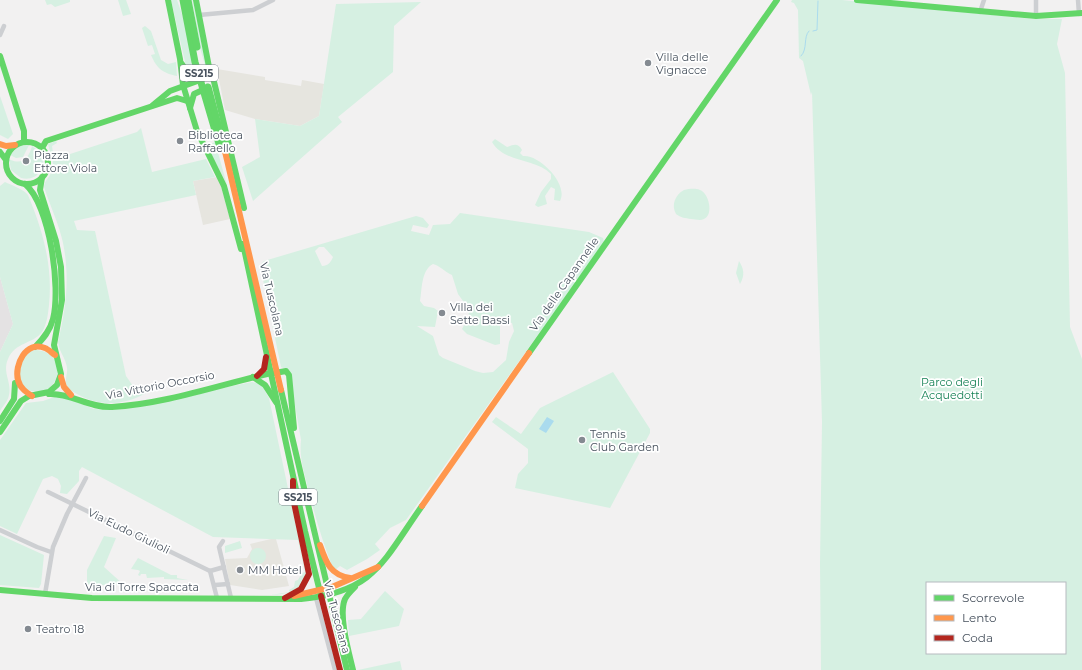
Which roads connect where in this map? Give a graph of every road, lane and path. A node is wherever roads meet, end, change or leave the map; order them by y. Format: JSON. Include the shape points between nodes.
{"nodes":[{"id":1,"x":168,"y":0,"type":"edge"},
{"id":2,"x":180,"y":0,"type":"edge"},
{"id":3,"x":183,"y":0,"type":"edge"},
{"id":4,"x":188,"y":0,"type":"edge"},
{"id":5,"x":196,"y":0,"type":"edge"},
{"id":6,"x":273,"y":0,"type":"edge"},
{"id":7,"x":777,"y":0,"type":"edge"},
{"id":8,"x":781,"y":0,"type":"edge"},
{"id":9,"x":857,"y":0,"type":"edge"},
{"id":10,"x":984,"y":0,"type":"edge"},
{"id":11,"x":1036,"y":0,"type":"edge"},
{"id":12,"x":1078,"y":0,"type":"edge"},
{"id":13,"x":980,"y":12,"type":"junction"},
{"id":14,"x":767,"y":13,"type":"junction"},
{"id":15,"x":186,"y":14,"type":"junction"},
{"id":16,"x":1079,"y":14,"type":"edge"},
{"id":17,"x":199,"y":15,"type":"junction"},
{"id":18,"x":1036,"y":16,"type":"junction"},
{"id":19,"x":4,"y":26,"type":"dead end"},
{"id":20,"x":0,"y":34,"type":"edge"},
{"id":21,"x":0,"y":56,"type":"edge"},
{"id":22,"x":180,"y":58,"type":"junction"},
{"id":23,"x":211,"y":69,"type":"junction"},
{"id":24,"x":201,"y":80,"type":"junction"},
{"id":25,"x":183,"y":86,"type":"junction"},
{"id":26,"x":216,"y":92,"type":"junction"},
{"id":27,"x":187,"y":101,"type":"junction"},
{"id":28,"x":152,"y":106,"type":"junction"},
{"id":29,"x":190,"y":110,"type":"junction"},
{"id":30,"x":24,"y":142,"type":"junction"},
{"id":31,"x":0,"y":144,"type":"edge"},
{"id":32,"x":221,"y":144,"type":"junction"},
{"id":33,"x":15,"y":145,"type":"junction"},
{"id":34,"x":42,"y":148,"type":"junction"},
{"id":35,"x":0,"y":152,"type":"edge"},
{"id":36,"x":6,"y":160,"type":"junction"},
{"id":37,"x":42,"y":177,"type":"junction"},
{"id":38,"x":25,"y":184,"type":"junction"},
{"id":39,"x":249,"y":276,"type":"junction"},
{"id":40,"x":258,"y":283,"type":"junction"},
{"id":41,"x":35,"y":347,"type":"junction"},
{"id":42,"x":266,"y":354,"type":"junction"},
{"id":43,"x":57,"y":357,"type":"junction"},
{"id":44,"x":274,"y":373,"type":"junction"},
{"id":45,"x":61,"y":377,"type":"junction"},
{"id":46,"x":253,"y":377,"type":"junction"},
{"id":47,"x":15,"y":383,"type":"junction"},
{"id":48,"x":46,"y":395,"type":"junction"},
{"id":49,"x":32,"y":396,"type":"junction"},
{"id":50,"x":72,"y":396,"type":"junction"},
{"id":51,"x":277,"y":403,"type":"junction"},
{"id":52,"x":0,"y":421,"type":"edge"},
{"id":53,"x":0,"y":432,"type":"edge"},
{"id":54,"x":293,"y":475,"type":"junction"},
{"id":55,"x":86,"y":478,"type":"dead end"},
{"id":56,"x":48,"y":492,"type":"dead end"},
{"id":57,"x":72,"y":504,"type":"junction"},
{"id":58,"x":0,"y":530,"type":"edge"},
{"id":59,"x":316,"y":537,"type":"junction"},
{"id":60,"x":223,"y":541,"type":"dead end"},
{"id":61,"x":51,"y":552,"type":"junction"},
{"id":62,"x":224,"y":567,"type":"junction"},
{"id":63,"x":379,"y":567,"type":"junction"},
{"id":64,"x":210,"y":570,"type":"junction"},
{"id":65,"x":354,"y":578,"type":"junction"},
{"id":66,"x":367,"y":579,"type":"junction"},
{"id":67,"x":228,"y":584,"type":"junction"},
{"id":68,"x":215,"y":585,"type":"junction"},
{"id":69,"x":329,"y":588,"type":"junction"},
{"id":70,"x":2,"y":590,"type":"edge"},
{"id":71,"x":46,"y":594,"type":"junction"},
{"id":72,"x":331,"y":596,"type":"junction"},
{"id":73,"x":217,"y":598,"type":"junction"},
{"id":74,"x":230,"y":598,"type":"junction"},
{"id":75,"x":283,"y":598,"type":"junction"},
{"id":76,"x":319,"y":598,"type":"junction"},
{"id":77,"x":333,"y":604,"type":"junction"},
{"id":78,"x":345,"y":637,"type":"junction"},
{"id":79,"x":335,"y":670,"type":"edge"},
{"id":80,"x":340,"y":670,"type":"edge"},
{"id":81,"x":347,"y":670,"type":"edge"},
{"id":82,"x":352,"y":670,"type":"edge"}],
"edges":[{"from":1,"to":22,"type":"street"},
{"from":2,"to":15,"type":"street","bridge":true},
{"from":3,"to":15,"type":"street","name":"Via Tuscolana","number":"SS215","bridge":true},
{"from":4,"to":32,"type":"street","name":"Via Tuscolana","number":"SS215","bridge":true,"via":[[197,50]]},
{"from":5,"to":17,"type":"street"},
{"from":6,"to":17,"type":"street","via":[[253,10]]},
{"from":7,"to":14,"type":"street","name":"Via delle Capannelle"},
{"from":8,"to":14,"type":"street","name":"Via delle Capannelle"},
{"from":9,"to":13,"type":"street"},
{"from":10,"to":13,"type":"street"},
{"from":11,"to":18,"type":"street"},
{"from":12,"to":16,"type":"street"},
{"from":13,"to":18,"type":"street"},
{"from":14,"to":63,"type":"street","name":"Via delle Capannelle"},
{"from":15,"to":32,"type":"street","name":"Via Tuscolana","number":"SS215","bridge":true,"via":[[195,62]]},
{"from":16,"to":18,"type":"street"},
{"from":17,"to":23,"type":"street"},
{"from":19,"to":20,"type":"street"},
{"from":21,"to":30,"type":"street","via":[[24,131]]},
{"from":22,"to":24,"type":"street","via":[[191,77]]},
{"from":22,"to":25,"type":"street"},
{"from":23,"to":24,"type":"street"},
{"from":23,"to":26,"type":"street"},
{"from":24,"to":25,"type":"street"},
{"from":25,"to":27,"type":"street"},
{"from":25,"to":28,"type":"street","via":[[168,92]]},
{"from":26,"to":29,"type":"street","via":[[210,88],[197,91],[192,98]]},
{"from":26,"to":40,"type":"street","via":[[254,251]]},
{"from":27,"to":28,"type":"street","via":[[177,98]]},
{"from":27,"to":29,"type":"street"},
{"from":28,"to":34,"type":"street","via":[[46,141]]},
{"from":29,"to":39,"type":"street","via":[[199,136],[224,186]]},
{"from":30,"to":33,"type":"street"},
{"from":30,"to":34,"type":"street","via":[[35,143]]},
{"from":31,"to":33,"type":"street"},
{"from":32,"to":39,"type":"street","name":"Via Tuscolana","number":"SS215"},
{"from":32,"to":40,"type":"street","name":"Via Tuscolana","number":"SS215"},
{"from":33,"to":36,"type":"street"},
{"from":34,"to":37,"type":"street","via":[[48,162]]},
{"from":35,"to":36,"type":"street"},
{"from":36,"to":38,"type":"street","via":[[11,176]]},
{"from":37,"to":38,"type":"street","via":[[33,183]]},
{"from":37,"to":43,"type":"street","via":[[40,190],[57,240],[62,273],[62,299],[54,343]]},
{"from":38,"to":41,"type":"street","via":[[34,194],[49,237],[56,271],[56,295],[50,329]]},
{"from":39,"to":42,"type":"street","name":"Via Tuscolana","number":"SS215"},
{"from":40,"to":44,"type":"street","name":"Via Tuscolana","number":"SS215"},
{"from":41,"to":43,"type":"street","via":[[46,348]]},
{"from":41,"to":47,"type":"street","via":[[24,350],[15,359],[12,372]]},
{"from":42,"to":44,"type":"street","name":"Via Tuscolana","number":"SS215"},
{"from":42,"to":46,"type":"street","via":[[264,369]]},
{"from":43,"to":45,"type":"street","via":[[61,366]]},
{"from":44,"to":46,"type":"street","name":"Via Vittorio Occorsio"},
{"from":44,"to":51,"type":"street","name":"Via Tuscolana","number":"SS215"},
{"from":44,"to":59,"type":"street","name":"Via Tuscolana","number":"SS215","via":[[286,372],[289,376],[297,456]]},
{"from":45,"to":48,"type":"street","via":[[54,389]]},
{"from":45,"to":50,"type":"street","via":[[64,387]]},
{"from":46,"to":50,"type":"street","name":"Via Vittorio Occorsio","via":[[111,407],[94,406]]},
{"from":46,"to":51,"type":"street","via":[[265,385]]},
{"from":47,"to":49,"type":"street","via":[[23,392]]},
{"from":47,"to":52,"type":"street","via":[[14,399]]},
{"from":48,"to":49,"type":"street"},
{"from":48,"to":50,"type":"street","name":"Via Vittorio Occorsio","via":[[62,393]]},
{"from":49,"to":53,"type":"street","via":[[21,402]]},
{"from":51,"to":54,"type":"street","name":"Via Tuscolana","number":"SS215"},
{"from":54,"to":75,"type":"street","name":"Via Tuscolana","via":[[292,494],[309,574],[301,589]]},
{"from":54,"to":76,"type":"street","name":"Via Tuscolana","number":"SS215"},
{"from":55,"to":57,"type":"street"},
{"from":56,"to":57,"type":"street","name":"Via Eudo Giulioli"},
{"from":57,"to":61,"type":"street"},
{"from":57,"to":64,"type":"street","name":"Via Eudo Giulioli"},
{"from":58,"to":61,"type":"street"},
{"from":59,"to":65,"type":"street","via":[[332,572],[339,577]]},
{"from":59,"to":69,"type":"street","name":"Via Tuscolana","number":"SS215"},
{"from":60,"to":62,"type":"street","via":[[219,546]]},
{"from":61,"to":71,"type":"street"},
{"from":62,"to":64,"type":"street"},
{"from":62,"to":67,"type":"street"},
{"from":63,"to":65,"type":"street"},
{"from":63,"to":66,"type":"street","name":"Via delle Capannelle"},
{"from":64,"to":68,"type":"street"},
{"from":65,"to":69,"type":"street"},
{"from":66,"to":72,"type":"street","name":"Via delle Capannelle"},
{"from":66,"to":78,"type":"street","via":[[352,590],[344,602]]},
{"from":67,"to":68,"type":"street"},
{"from":67,"to":74,"type":"street"},
{"from":68,"to":73,"type":"street"},
{"from":69,"to":72,"type":"street","name":"Via Tuscolana","number":"SS215"},
{"from":69,"to":76,"type":"street"},
{"from":70,"to":71,"type":"street","name":"Via di Torre Spaccata"},
{"from":71,"to":73,"type":"street","name":"Via di Torre Spaccata","via":[[92,598]]},
{"from":72,"to":76,"type":"street","name":"Via delle Capannelle"},
{"from":72,"to":77,"type":"street","name":"Via Tuscolana","number":"SS215"},
{"from":73,"to":74,"type":"street","name":"Via di Torre Spaccata"},
{"from":74,"to":75,"type":"street","name":"Via di Torre Spaccata"},
{"from":75,"to":76,"type":"street","name":"Via di Torre Spaccata"},
{"from":76,"to":79,"type":"street","name":"Via Tuscolana"},
{"from":76,"to":80,"type":"street","name":"Via Tuscolana","number":"SS215"},
{"from":77,"to":78,"type":"street","name":"Via Tuscolana"},
{"from":77,"to":81,"type":"street","name":"Via Tuscolana","number":"SS215"},
{"from":78,"to":82,"type":"street","name":"Via Tuscolana"}]}
